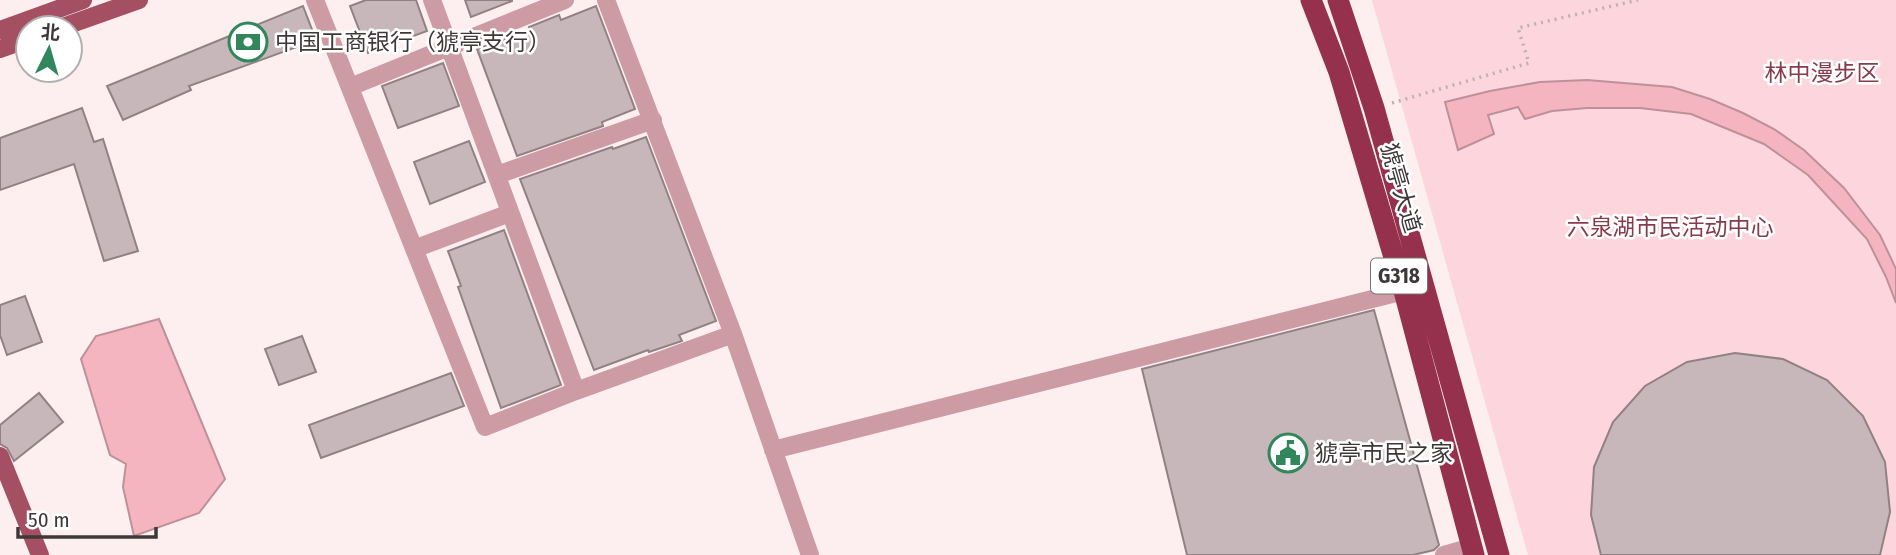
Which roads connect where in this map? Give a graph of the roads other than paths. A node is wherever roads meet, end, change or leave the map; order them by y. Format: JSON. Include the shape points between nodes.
{"nodes":[{"id":1,"x":83,"y":0,"type":"edge"},
{"id":2,"x":139,"y":0,"type":"edge"},
{"id":3,"x":315,"y":0,"type":"edge"},
{"id":4,"x":432,"y":0,"type":"edge"},
{"id":5,"x":565,"y":0,"type":"edge"},
{"id":6,"x":606,"y":0,"type":"edge"},
{"id":7,"x":1311,"y":0,"type":"edge"},
{"id":8,"x":1338,"y":0,"type":"edge"},
{"id":9,"x":84,"y":19,"type":"edge"},
{"id":10,"x":0,"y":30,"type":"edge"},
{"id":11,"x":449,"y":47,"type":"junction"},
{"id":12,"x":350,"y":87,"type":"junction"},
{"id":13,"x":653,"y":120,"type":"junction"},
{"id":14,"x":497,"y":175,"type":"junction"},
{"id":15,"x":510,"y":213,"type":"junction"},
{"id":16,"x":414,"y":249,"type":"junction"},
{"id":17,"x":1404,"y":291,"type":"junction"},
{"id":18,"x":733,"y":334,"type":"junction"},
{"id":19,"x":576,"y":391,"type":"junction"},
{"id":20,"x":773,"y":450,"type":"junction"},
{"id":21,"x":0,"y":456,"type":"edge"},
{"id":22,"x":1473,"y":551,"type":"edge"},
{"id":23,"x":40,"y":555,"type":"edge"},
{"id":24,"x":810,"y":555,"type":"edge"},
{"id":25,"x":1444,"y":555,"type":"edge"},
{"id":26,"x":1499,"y":555,"type":"edge"}],
"edges":[{"from":1,"to":10,"type":"main road"},
{"from":2,"to":9,"type":"main road"},
{"from":3,"to":12,"type":"street"},
{"from":4,"to":11,"type":"street"},
{"from":5,"to":11,"type":"street"},
{"from":6,"to":13,"type":"street"},
{"from":7,"to":17,"type":"highway","name":"猇亭大道","number":"G318","via":[[1339,72]]},
{"from":8,"to":26,"type":"highway","name":"猇亭大道","number":"G318","via":[[1374,108]]},
{"from":11,"to":12,"type":"street"},
{"from":11,"to":14,"type":"street"},
{"from":12,"to":16,"type":"street"},
{"from":13,"to":14,"type":"street"},
{"from":13,"to":18,"type":"street"},
{"from":14,"to":15,"type":"street"},
{"from":15,"to":16,"type":"street"},
{"from":15,"to":19,"type":"street"},
{"from":16,"to":19,"type":"street","via":[[485,427]]},
{"from":17,"to":20,"type":"street"},
{"from":17,"to":22,"type":"highway","name":"猇亭大道","number":"G318"},
{"from":18,"to":19,"type":"street"},
{"from":18,"to":20,"type":"street"},
{"from":20,"to":24,"type":"street"},
{"from":21,"to":23,"type":"main road"},
{"from":22,"to":25,"type":"street"}]}
